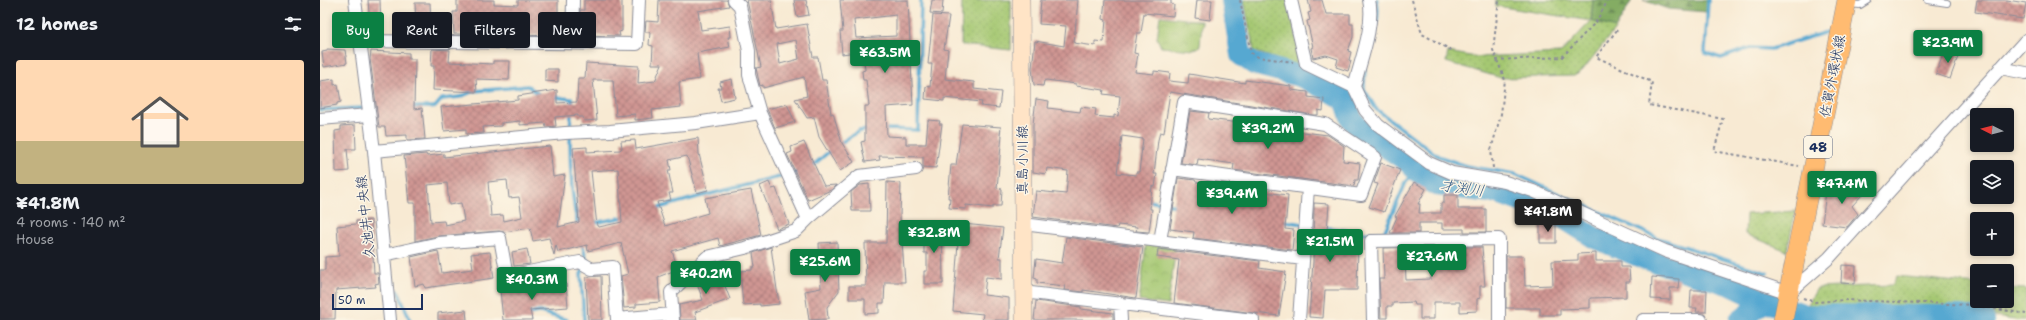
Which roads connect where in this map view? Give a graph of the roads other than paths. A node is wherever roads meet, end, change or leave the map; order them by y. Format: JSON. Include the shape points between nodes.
{"nodes":[{"id":1,"x":355,"y":0,"type":"edge"},
{"id":2,"x":573,"y":0,"type":"edge"},
{"id":3,"x":639,"y":0,"type":"edge"},
{"id":4,"x":734,"y":0,"type":"edge"},
{"id":5,"x":1021,"y":0,"type":"edge"},
{"id":6,"x":1292,"y":0,"type":"edge"},
{"id":7,"x":1370,"y":0,"type":"edge"},
{"id":8,"x":1868,"y":0,"type":"edge"},
{"id":9,"x":1928,"y":0,"type":"edge"},
{"id":10,"x":1847,"y":2,"type":"edge"},
{"id":11,"x":1947,"y":3,"type":"dead end"},
{"id":12,"x":356,"y":12,"type":"edge"},
{"id":13,"x":573,"y":12,"type":"edge"},
{"id":14,"x":2026,"y":40,"type":"edge"},
{"id":15,"x":384,"y":41,"type":"edge"},
{"id":16,"x":538,"y":43,"type":"edge"},
{"id":17,"x":596,"y":43,"type":"edge"},
{"id":18,"x":361,"y":48,"type":"edge"},
{"id":19,"x":2000,"y":68,"type":"junction"},
{"id":20,"x":2026,"y":73,"type":"edge"},
{"id":21,"x":1354,"y":87,"type":"junction"},
{"id":22,"x":368,"y":110,"type":"junction"},
{"id":23,"x":760,"y":113,"type":"junction"},
{"id":24,"x":320,"y":118,"type":"edge"},
{"id":25,"x":374,"y":151,"type":"junction"},
{"id":26,"x":916,"y":169,"type":"dead end"},
{"id":27,"x":1172,"y":169,"type":"junction"},
{"id":28,"x":1308,"y":188,"type":"junction"},
{"id":29,"x":808,"y":219,"type":"junction"},
{"id":30,"x":1023,"y":224,"type":"junction"},
{"id":31,"x":1160,"y":241,"type":"junction"},
{"id":32,"x":384,"y":255,"type":"junction"},
{"id":33,"x":1303,"y":259,"type":"junction"},
{"id":34,"x":1023,"y":292,"type":"junction"},
{"id":35,"x":1789,"y":293,"type":"junction"},
{"id":36,"x":1120,"y":303,"type":"junction"},
{"id":37,"x":673,"y":317,"type":"edge"},
{"id":38,"x":390,"y":320,"type":"edge"},
{"id":39,"x":1024,"y":320,"type":"edge"},
{"id":40,"x":1121,"y":320,"type":"edge"},
{"id":41,"x":1253,"y":320,"type":"edge"},
{"id":42,"x":1299,"y":320,"type":"edge"},
{"id":43,"x":1373,"y":320,"type":"edge"},
{"id":44,"x":1499,"y":320,"type":"edge"},
{"id":45,"x":1643,"y":320,"type":"edge"},
{"id":46,"x":1701,"y":320,"type":"edge"},
{"id":47,"x":1783,"y":320,"type":"edge"}],
"edges":[{"from":1,"to":12,"type":"street","name":"久池井中央線"},
{"from":2,"to":13,"type":"street"},
{"from":3,"to":17,"type":"street","via":[[637,44]]},
{"from":4,"to":23,"type":"street","via":[[740,6],[749,51],[749,75]]},
{"from":5,"to":30,"type":"street","name":"真島小川線"},
{"from":6,"to":21,"type":"street","via":[[1306,64]]},
{"from":7,"to":21,"type":"street","via":[[1368,34]]},
{"from":8,"to":10,"type":"lane","via":[[1860,5]]},
{"from":9,"to":11,"type":"lane"},
{"from":10,"to":35,"type":"main road","name":"佐賀外環状線","number":"48"},
{"from":14,"to":19,"type":"street"},
{"from":15,"to":16,"type":"street"},
{"from":18,"to":22,"type":"street","name":"久池井中央線"},
{"from":19,"to":20,"type":"street"},
{"from":19,"to":35,"type":"street","via":[[1830,258]]},
{"from":21,"to":35,"type":"street","via":[[1365,110],[1378,124],[1429,163],[1452,172],[1506,182],[1533,191],[1665,251]]},
{"from":22,"to":24,"type":"street"},
{"from":22,"to":25,"type":"street","name":"久池井中央線"},
{"from":23,"to":25,"type":"street","via":[[696,123]]},
{"from":23,"to":29,"type":"street"},
{"from":25,"to":32,"type":"street","name":"久池井中央線"},
{"from":26,"to":29,"type":"street","via":[[859,176]]},
{"from":27,"to":28,"type":"street"},
{"from":27,"to":28,"type":"street","via":[[1184,102],[1325,124],[1375,157],[1361,195]]},
{"from":27,"to":31,"type":"street"},
{"from":28,"to":33,"type":"street"},
{"from":29,"to":37,"type":"street","via":[[796,231],[745,248],[707,257],[671,292]]},
{"from":30,"to":31,"type":"street"},
{"from":30,"to":34,"type":"street","name":"真島小川線"},
{"from":31,"to":33,"type":"street"},
{"from":32,"to":37,"type":"street","via":[[439,243],[500,238],[506,271],[513,275],[580,262],[592,269],[613,267],[617,319]]},
{"from":32,"to":38,"type":"street","name":"久池井中央線"},
{"from":33,"to":42,"type":"street"},
{"from":34,"to":36,"type":"street"},
{"from":34,"to":39,"type":"street","name":"真島小川線"},
{"from":35,"to":47,"type":"main road","number":"48"},
{"from":36,"to":40,"type":"street"},
{"from":36,"to":41,"type":"street"},
{"from":43,"to":44,"type":"street","via":[[1371,242],[1498,239]]},
{"from":45,"to":46,"type":"street"}]}
